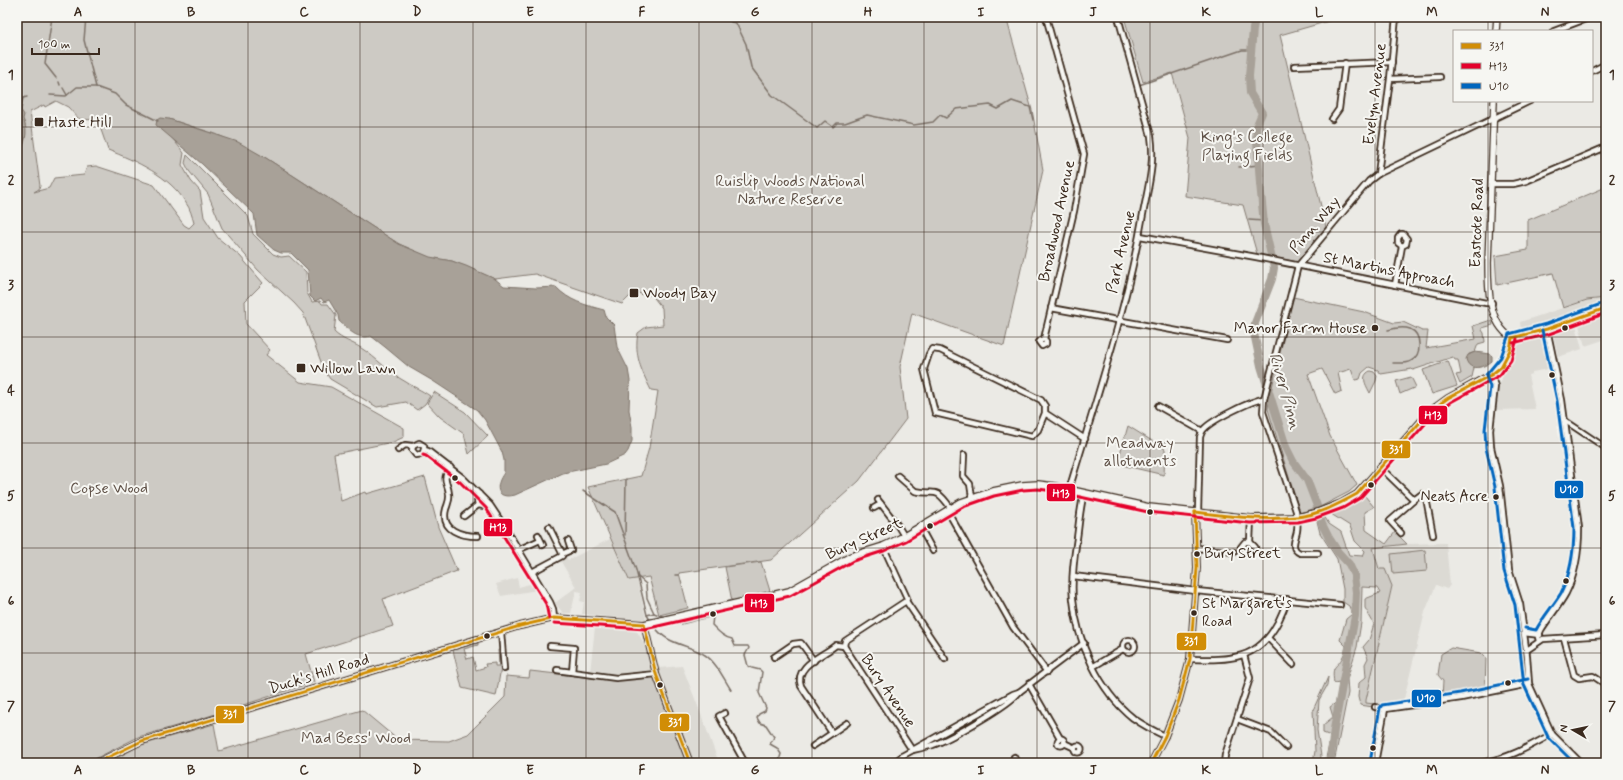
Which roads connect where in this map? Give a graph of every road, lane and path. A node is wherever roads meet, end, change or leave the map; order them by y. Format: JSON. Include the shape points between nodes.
{"nodes":[{"id":1,"x":1046,"y":17,"type":"edge"},
{"id":2,"x":1118,"y":17,"type":"edge"},
{"id":3,"x":1396,"y":17,"type":"edge"},
{"id":4,"x":1497,"y":17,"type":"edge"},
{"id":5,"x":1591,"y":17,"type":"edge"},
{"id":6,"x":1496,"y":30,"type":"edge"},
{"id":7,"x":1557,"y":30,"type":"edge"},
{"id":8,"x":1392,"y":62,"type":"junction"},
{"id":9,"x":1345,"y":63,"type":"junction"},
{"id":10,"x":1606,"y":64,"type":"edge"},
{"id":11,"x":1294,"y":66,"type":"dead end"},
{"id":12,"x":1593,"y":70,"type":"edge"},
{"id":13,"x":1440,"y":77,"type":"dead end"},
{"id":14,"x":1390,"y":79,"type":"junction"},
{"id":15,"x":1494,"y":102,"type":"edge"},
{"id":16,"x":1528,"y":102,"type":"edge"},
{"id":17,"x":1493,"y":119,"type":"junction"},
{"id":18,"x":1332,"y":120,"type":"dead end"},
{"id":19,"x":1606,"y":147,"type":"edge"},
{"id":20,"x":1378,"y":174,"type":"junction"},
{"id":21,"x":1491,"y":184,"type":"junction"},
{"id":22,"x":1140,"y":236,"type":"junction"},
{"id":23,"x":1402,"y":246,"type":"dead end"},
{"id":24,"x":1298,"y":266,"type":"junction"},
{"id":25,"x":1396,"y":284,"type":"junction"},
{"id":26,"x":1492,"y":303,"type":"junction"},
{"id":27,"x":1051,"y":308,"type":"junction"},
{"id":28,"x":1606,"y":308,"type":"edge"},
{"id":29,"x":1119,"y":321,"type":"junction"},
{"id":30,"x":1547,"y":329,"type":"junction"},
{"id":31,"x":1512,"y":338,"type":"junction"},
{"id":32,"x":1044,"y":339,"type":"dead end"},
{"id":33,"x":1228,"y":340,"type":"dead end"},
{"id":34,"x":1491,"y":375,"type":"junction"},
{"id":35,"x":1265,"y":397,"type":"junction"},
{"id":36,"x":1158,"y":406,"type":"dead end"},
{"id":37,"x":1045,"y":413,"type":"junction"},
{"id":38,"x":1564,"y":420,"type":"junction"},
{"id":39,"x":1202,"y":431,"type":"junction"},
{"id":40,"x":1085,"y":439,"type":"junction"},
{"id":41,"x":413,"y":446,"type":"junction"},
{"id":42,"x":1606,"y":448,"type":"edge"},
{"id":43,"x":398,"y":450,"type":"dead end"},
{"id":44,"x":424,"y":450,"type":"junction"},
{"id":45,"x":964,"y":455,"type":"dead end"},
{"id":46,"x":450,"y":467,"type":"junction"},
{"id":47,"x":1380,"y":467,"type":"junction"},
{"id":48,"x":896,"y":476,"type":"dead end"},
{"id":49,"x":1070,"y":490,"type":"junction"},
{"id":50,"x":479,"y":494,"type":"junction"},
{"id":51,"x":1084,"y":494,"type":"junction"},
{"id":52,"x":972,"y":497,"type":"junction"},
{"id":53,"x":1414,"y":500,"type":"junction"},
{"id":54,"x":478,"y":505,"type":"junction"},
{"id":55,"x":489,"y":505,"type":"junction"},
{"id":56,"x":874,"y":508,"type":"dead end"},
{"id":57,"x":948,"y":508,"type":"junction"},
{"id":58,"x":1196,"y":512,"type":"junction"},
{"id":59,"x":464,"y":516,"type":"dead end"},
{"id":60,"x":1297,"y":517,"type":"junction"},
{"id":61,"x":1251,"y":518,"type":"junction"},
{"id":62,"x":548,"y":527,"type":"dead end"},
{"id":63,"x":920,"y":527,"type":"junction"},
{"id":64,"x":1401,"y":534,"type":"dead end"},
{"id":65,"x":538,"y":535,"type":"dead end"},
{"id":66,"x":1433,"y":535,"type":"dead end"},
{"id":67,"x":478,"y":536,"type":"dead end"},
{"id":68,"x":904,"y":536,"type":"junction"},
{"id":69,"x":540,"y":540,"type":"junction"},
{"id":70,"x":568,"y":541,"type":"dead end"},
{"id":71,"x":1250,"y":542,"type":"junction"},
{"id":72,"x":543,"y":546,"type":"dead end"},
{"id":73,"x":883,"y":546,"type":"junction"},
{"id":74,"x":1241,"y":547,"type":"dead end"},
{"id":75,"x":1255,"y":547,"type":"dead end"},
{"id":76,"x":1196,"y":548,"type":"junction"},
{"id":77,"x":518,"y":550,"type":"junction"},
{"id":78,"x":933,"y":551,"type":"dead end"},
{"id":79,"x":1234,"y":552,"type":"dead end"},
{"id":80,"x":1318,"y":553,"type":"dead end"},
{"id":81,"x":562,"y":554,"type":"junction"},
{"id":82,"x":532,"y":572,"type":"junction"},
{"id":83,"x":1073,"y":576,"type":"junction"},
{"id":84,"x":1196,"y":591,"type":"junction"},
{"id":85,"x":1287,"y":599,"type":"junction"},
{"id":86,"x":906,"y":601,"type":"junction"},
{"id":87,"x":1340,"y":605,"type":"dead end"},
{"id":88,"x":554,"y":618,"type":"junction"},
{"id":89,"x":644,"y":624,"type":"junction"},
{"id":90,"x":501,"y":632,"type":"junction"},
{"id":91,"x":1524,"y":633,"type":"junction"},
{"id":92,"x":1539,"y":635,"type":"junction"},
{"id":93,"x":1606,"y":635,"type":"edge"},
{"id":94,"x":1268,"y":638,"type":"junction"},
{"id":95,"x":1552,"y":638,"type":"junction"},
{"id":96,"x":1564,"y":638,"type":"junction"},
{"id":97,"x":1539,"y":641,"type":"junction"},
{"id":98,"x":1084,"y":643,"type":"junction"},
{"id":99,"x":550,"y":646,"type":"dead end"},
{"id":100,"x":844,"y":646,"type":"junction"},
{"id":101,"x":1123,"y":649,"type":"dead end"},
{"id":102,"x":1526,"y":650,"type":"junction"},
{"id":103,"x":1244,"y":655,"type":"junction"},
{"id":104,"x":774,"y":657,"type":"dead end"},
{"id":105,"x":945,"y":659,"type":"dead end"},
{"id":106,"x":1190,"y":659,"type":"junction"},
{"id":107,"x":814,"y":661,"type":"junction"},
{"id":108,"x":1293,"y":664,"type":"dead end"},
{"id":109,"x":1094,"y":666,"type":"junction"},
{"id":110,"x":504,"y":669,"type":"dead end"},
{"id":111,"x":557,"y":670,"type":"dead end"},
{"id":112,"x":572,"y":672,"type":"junction"},
{"id":113,"x":1047,"y":672,"type":"junction"},
{"id":114,"x":656,"y":674,"type":"junction"},
{"id":115,"x":1029,"y":684,"type":"junction"},
{"id":116,"x":1529,"y":684,"type":"junction"},
{"id":117,"x":1605,"y":684,"type":"dead end"},
{"id":118,"x":1019,"y":692,"type":"junction"},
{"id":119,"x":1375,"y":707,"type":"dead end"},
{"id":120,"x":1385,"y":709,"type":"junction"},
{"id":121,"x":725,"y":713,"type":"dead end"},
{"id":122,"x":980,"y":713,"type":"junction"},
{"id":123,"x":983,"y":718,"type":"junction"},
{"id":124,"x":1237,"y":720,"type":"junction"},
{"id":125,"x":847,"y":723,"type":"dead end"},
{"id":126,"x":832,"y":733,"type":"junction"},
{"id":127,"x":1552,"y":734,"type":"junction"},
{"id":128,"x":1165,"y":736,"type":"junction"},
{"id":129,"x":813,"y":746,"type":"dead end"},
{"id":130,"x":1286,"y":747,"type":"dead end"},
{"id":131,"x":1075,"y":748,"type":"dead end"},
{"id":132,"x":912,"y":750,"type":"junction"},
{"id":133,"x":902,"y":756,"type":"junction"},
{"id":134,"x":1014,"y":757,"type":"dead end"},
{"id":135,"x":1579,"y":762,"type":"edge"},
{"id":136,"x":96,"y":763,"type":"edge"},
{"id":137,"x":690,"y":763,"type":"edge"},
{"id":138,"x":744,"y":763,"type":"edge"},
{"id":139,"x":894,"y":763,"type":"edge"},
{"id":140,"x":904,"y":763,"type":"edge"},
{"id":141,"x":1017,"y":763,"type":"edge"},
{"id":142,"x":1151,"y":763,"type":"edge"},
{"id":143,"x":1224,"y":763,"type":"edge"},
{"id":144,"x":1375,"y":763,"type":"edge"},
{"id":145,"x":1482,"y":763,"type":"edge"}],
"edges":[{"from":1,"to":27,"type":"street","name":"Broadwood Avenue","via":[[1084,154],[1074,212]]},
{"from":2,"to":22,"type":"street","name":"Park Avenue","via":[[1151,136],[1153,152],[1150,185]]},
{"from":3,"to":8,"type":"street","name":"Evelyn Avenue"},
{"from":4,"to":6,"type":"main road"},
{"from":5,"to":7,"type":"street"},
{"from":8,"to":9,"type":"street"},
{"from":8,"to":14,"type":"street","name":"Evelyn Avenue"},
{"from":9,"to":11,"type":"street"},
{"from":9,"to":18,"type":"street","via":[[1339,109]]},
{"from":10,"to":12,"type":"street"},
{"from":13,"to":14,"type":"street"},
{"from":14,"to":20,"type":"street","name":"Evelyn Avenue"},
{"from":15,"to":17,"type":"main road","name":"Eastcote Road"},
{"from":16,"to":17,"type":"street","name":"Pinn Way"},
{"from":17,"to":20,"type":"street","name":"Pinn Way"},
{"from":17,"to":21,"type":"main road","name":"Eastcote Road"},
{"from":19,"to":21,"type":"street","via":[[1521,182]]},
{"from":20,"to":24,"type":"street","name":"Pinn Way"},
{"from":21,"to":26,"type":"main road","name":"Eastcote Road","via":[[1488,263]]},
{"from":22,"to":24,"type":"street","name":"St Martins Approach"},
{"from":22,"to":29,"type":"street","name":"Park Avenue"},
{"from":23,"to":25,"type":"street"},
{"from":24,"to":25,"type":"street","name":"St Martins Approach"},
{"from":24,"to":35,"type":"street","name":"Pinn Way"},
{"from":25,"to":26,"type":"street","name":"St Martins Approach"},
{"from":26,"to":31,"type":"main road","name":"Eastcote Road","via":[[1497,324]]},
{"from":27,"to":29,"type":"street"},
{"from":27,"to":32,"type":"street","name":"Broadwood Avenue"},
{"from":28,"to":30,"type":"main road"},
{"from":29,"to":33,"type":"street"},
{"from":29,"to":40,"type":"street","name":"Park Avenue"},
{"from":30,"to":31,"type":"main road"},
{"from":30,"to":38,"type":"street","via":[[1559,380]]},
{"from":31,"to":34,"type":"main road","name":"Bury Street","via":[[1505,362]]},
{"from":34,"to":47,"type":"main road","name":"Bury Street","via":[[1448,398],[1430,411]]},
{"from":34,"to":91,"type":"street","via":[[1495,386],[1490,430],[1491,447],[1500,486],[1508,565],[1520,604]]},
{"from":35,"to":39,"type":"street"},
{"from":35,"to":60,"type":"street","name":"Pinn Way","via":[[1263,412]]},
{"from":36,"to":39,"type":"street"},
{"from":37,"to":37,"type":"street","via":[[1045,406],[1041,400],[940,350],[932,349],[929,354],[924,368],[935,413],[1032,436],[1038,430]]},
{"from":37,"to":40,"type":"street"},
{"from":38,"to":42,"type":"street"},
{"from":38,"to":92,"type":"street","via":[[1579,528],[1578,550],[1568,588]]},
{"from":39,"to":58,"type":"street"},
{"from":40,"to":49,"type":"street","name":"Park Avenue"},
{"from":41,"to":43,"type":"street","via":[[405,445]]},
{"from":41,"to":44,"type":"street","via":[[421,444]]},
{"from":41,"to":44,"type":"street","via":[[413,452],[416,454],[422,454]]},
{"from":44,"to":46,"type":"street"},
{"from":45,"to":52,"type":"street","via":[[963,476],[970,484]]},
{"from":46,"to":50,"type":"street"},
{"from":46,"to":67,"type":"street","via":[[445,482],[449,492],[446,524],[460,534]]},
{"from":47,"to":53,"type":"street"},
{"from":47,"to":60,"type":"main road","name":"Bury Street","via":[[1357,494],[1326,509]]},
{"from":48,"to":57,"type":"street","via":[[915,491],[932,491],[940,495]]},
{"from":49,"to":51,"type":"main road","name":"Bury Street"},
{"from":49,"to":52,"type":"main road","name":"Bury Street","via":[[1038,484]]},
{"from":50,"to":54,"type":"street"},
{"from":50,"to":55,"type":"street"},
{"from":51,"to":58,"type":"main road","name":"Bury Street","via":[[1149,507]]},
{"from":51,"to":83,"type":"street"},
{"from":52,"to":57,"type":"main road","name":"Bury Street"},
{"from":53,"to":64,"type":"street","via":[[1390,521]]},
{"from":53,"to":66,"type":"street","via":[[1422,494],[1426,498]]},
{"from":54,"to":55,"type":"street"},
{"from":54,"to":59,"type":"street"},
{"from":55,"to":77,"type":"street"},
{"from":56,"to":68,"type":"street","via":[[879,502]]},
{"from":57,"to":63,"type":"main road","name":"Bury Street"},
{"from":57,"to":113,"type":"street","via":[[1013,627]]},
{"from":58,"to":61,"type":"main road","name":"Bury Street"},
{"from":58,"to":76,"type":"street"},
{"from":60,"to":61,"type":"main road","name":"Bury Street"},
{"from":60,"to":80,"type":"street","via":[[1293,543],[1295,550]]},
{"from":61,"to":71,"type":"street"},
{"from":62,"to":81,"type":"street"},
{"from":63,"to":68,"type":"main road","name":"Bury Street"},
{"from":63,"to":78,"type":"street"},
{"from":65,"to":69,"type":"street"},
{"from":68,"to":73,"type":"main road","name":"Bury Street"},
{"from":69,"to":72,"type":"street"},
{"from":69,"to":77,"type":"street"},
{"from":70,"to":81,"type":"street","via":[[571,550]]},
{"from":71,"to":74,"type":"street","via":[[1245,542]]},
{"from":71,"to":75,"type":"street"},
{"from":73,"to":86,"type":"street","via":[[907,598]]},
{"from":73,"to":89,"type":"main road","name":"Bury Street","via":[[851,556],[789,591]]},
{"from":76,"to":79,"type":"street"},
{"from":76,"to":84,"type":"street"},
{"from":77,"to":82,"type":"street"},
{"from":81,"to":82,"type":"street"},
{"from":82,"to":88,"type":"street","via":[[550,602]]},
{"from":83,"to":84,"type":"street"},
{"from":83,"to":98,"type":"street","via":[[1074,610]]},
{"from":84,"to":85,"type":"street"},
{"from":84,"to":106,"type":"street"},
{"from":85,"to":87,"type":"street"},
{"from":85,"to":94,"type":"street"},
{"from":86,"to":100,"type":"street","via":[[845,642]]},
{"from":86,"to":105,"type":"street"},
{"from":88,"to":89,"type":"main road","name":"Bury Street"},
{"from":88,"to":90,"type":"main road","name":"Duck's Hill Road"},
{"from":89,"to":114,"type":"street"},
{"from":90,"to":110,"type":"street"},
{"from":90,"to":136,"type":"main road","name":"Duck's Hill Road","via":[[142,741]]},
{"from":91,"to":92,"type":"street"},
{"from":91,"to":102,"type":"street"},
{"from":92,"to":95,"type":"street"},
{"from":92,"to":97,"type":"street"},
{"from":93,"to":96,"type":"street"},
{"from":94,"to":103,"type":"street","via":[[1256,649]]},
{"from":94,"to":108,"type":"street"},
{"from":95,"to":96,"type":"street"},
{"from":95,"to":97,"type":"street"},
{"from":96,"to":117,"type":"street","via":[[1574,675],[1579,678],[1593,676]]},
{"from":97,"to":102,"type":"street"},
{"from":98,"to":109,"type":"street"},
{"from":98,"to":113,"type":"street"},
{"from":99,"to":112,"type":"street","via":[[577,648]]},
{"from":100,"to":107,"type":"street","via":[[836,646]]},
{"from":100,"to":132,"type":"street","name":"Bury Avenue"},
{"from":101,"to":109,"type":"street"},
{"from":102,"to":116,"type":"street"},
{"from":103,"to":106,"type":"street"},
{"from":103,"to":124,"type":"street","via":[[1250,678]]},
{"from":104,"to":107,"type":"street","via":[[789,646],[801,643]]},
{"from":106,"to":128,"type":"street","via":[[1179,700]]},
{"from":107,"to":126,"type":"street","via":[[803,669],[799,682]]},
{"from":109,"to":128,"type":"street","via":[[1100,680],[1125,710]]},
{"from":111,"to":112,"type":"street"},
{"from":112,"to":114,"type":"street","via":[[616,678]]},
{"from":113,"to":115,"type":"street"},
{"from":114,"to":137,"type":"street"},
{"from":115,"to":118,"type":"street"},
{"from":115,"to":131,"type":"street","via":[[1060,738],[1057,740],[1058,744],[1064,743]]},
{"from":116,"to":120,"type":"street","via":[[1461,698]]},
{"from":116,"to":127,"type":"street"},
{"from":118,"to":122,"type":"street"},
{"from":118,"to":123,"type":"street","via":[[1015,698]]},
{"from":119,"to":120,"type":"street"},
{"from":120,"to":144,"type":"street"},
{"from":121,"to":138,"type":"street","via":[[719,716]]},
{"from":122,"to":123,"type":"street"},
{"from":122,"to":132,"type":"street"},
{"from":123,"to":132,"type":"street","via":[[934,745]]},
{"from":124,"to":130,"type":"street","via":[[1271,732]]},
{"from":124,"to":143,"type":"street"},
{"from":125,"to":126,"type":"street"},
{"from":126,"to":129,"type":"street"},
{"from":127,"to":135,"type":"street"},
{"from":127,"to":145,"type":"street","via":[[1522,750],[1495,761]]},
{"from":128,"to":142,"type":"street"},
{"from":132,"to":133,"type":"street"},
{"from":133,"to":139,"type":"street"},
{"from":133,"to":140,"type":"street"},
{"from":134,"to":141,"type":"street"}]}
